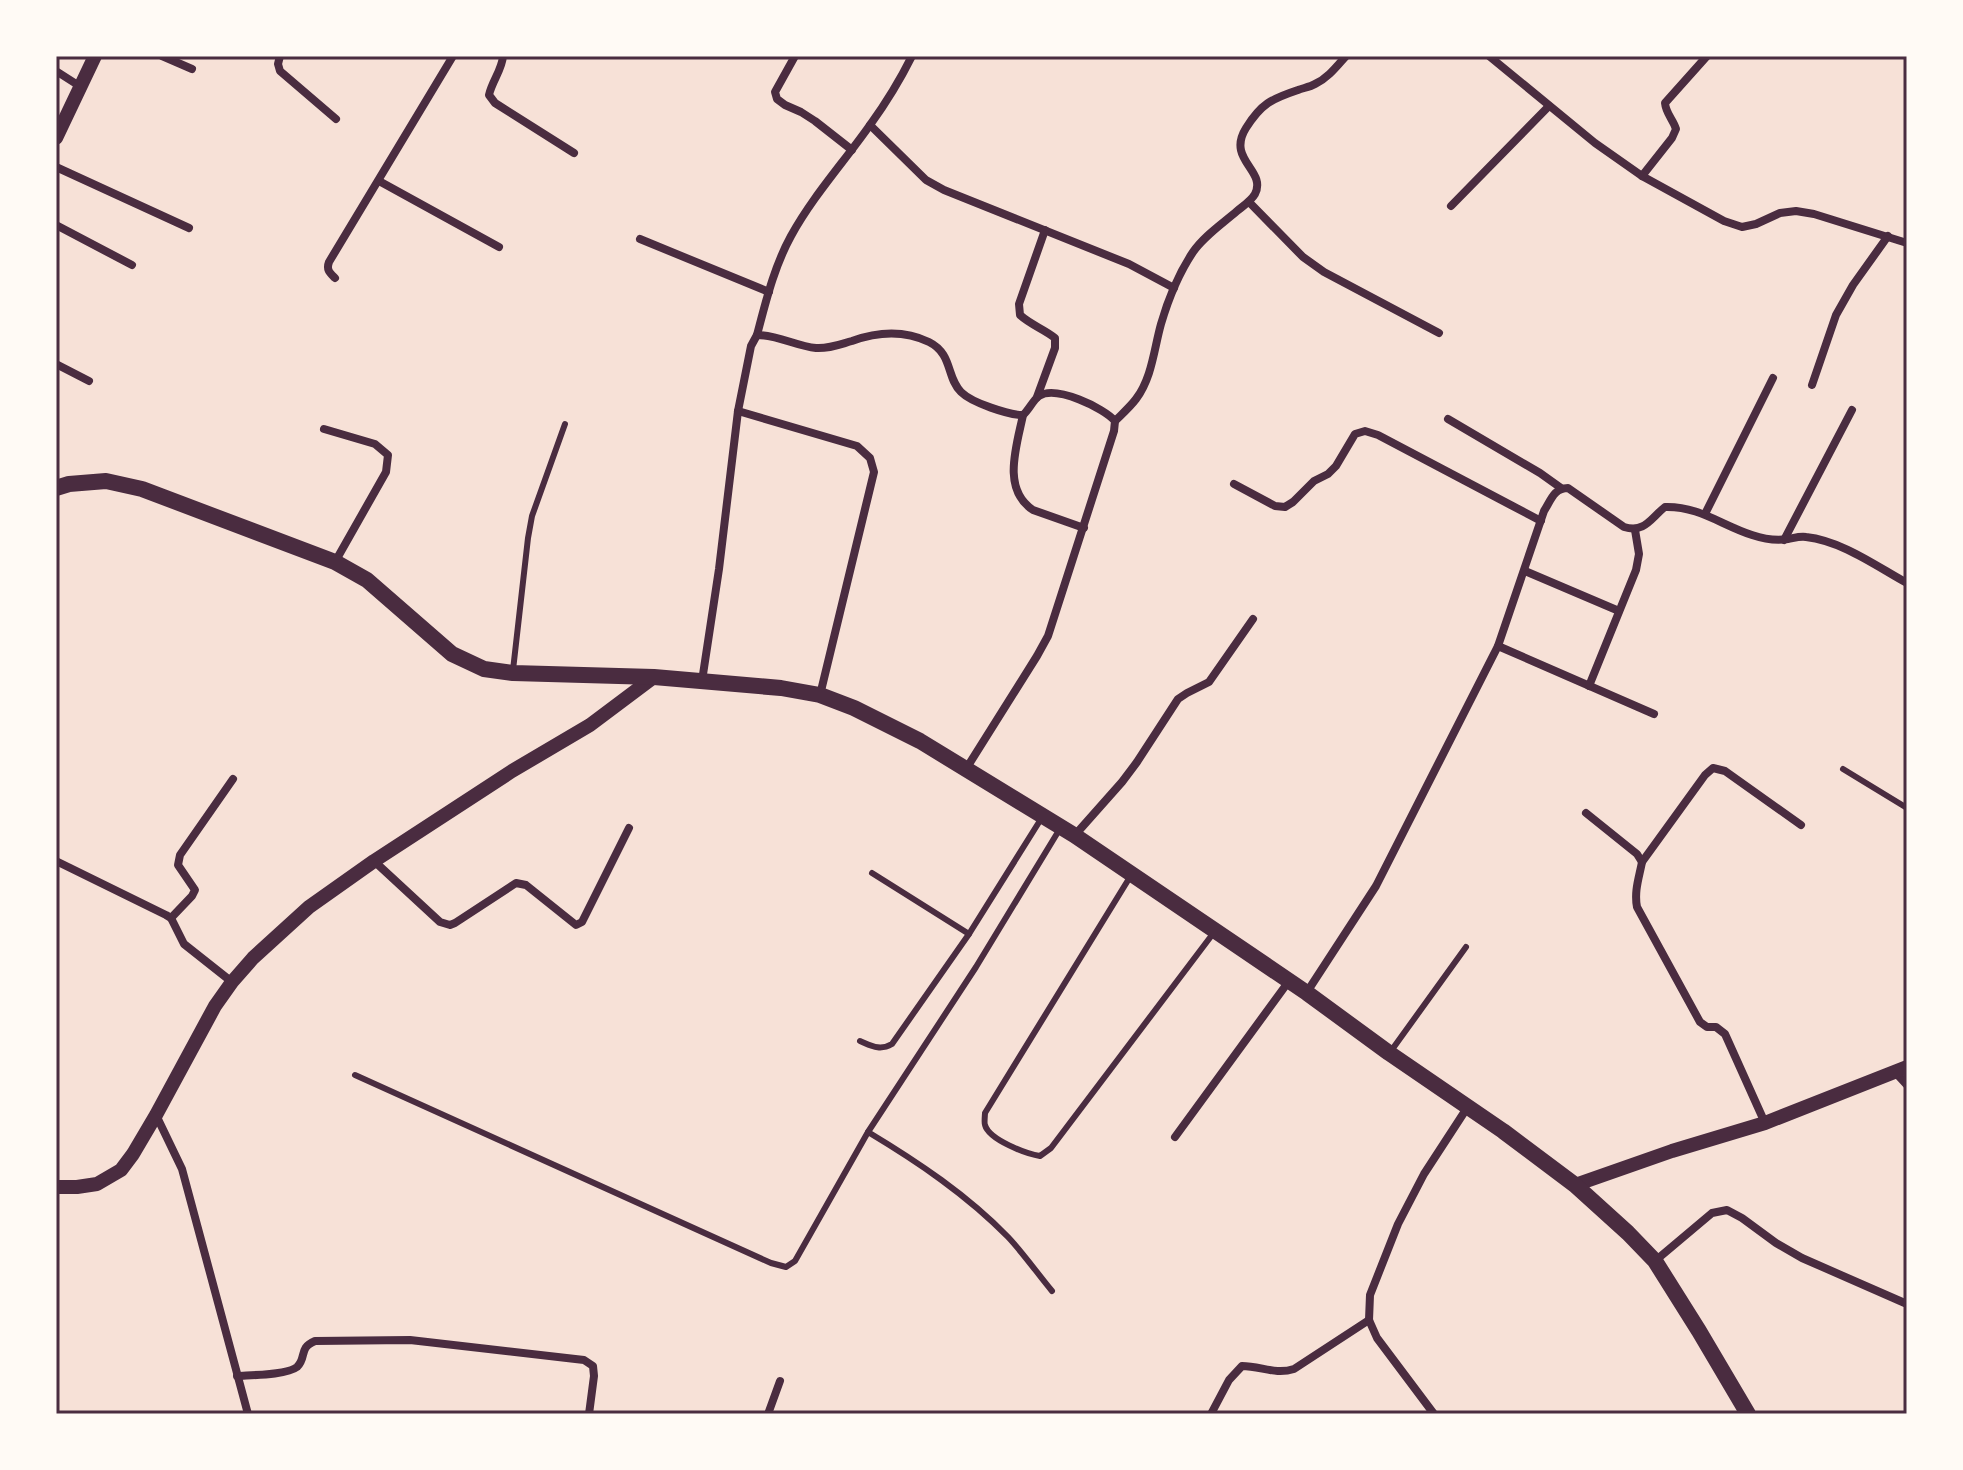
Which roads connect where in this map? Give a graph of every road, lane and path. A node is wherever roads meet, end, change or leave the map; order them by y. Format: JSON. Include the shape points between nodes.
{"nodes":[{"id":1,"x":95,"y":56,"type":"edge"},
{"id":2,"x":162,"y":56,"type":"edge"},
{"id":3,"x":280,"y":56,"type":"edge"},
{"id":4,"x":453,"y":56,"type":"edge"},
{"id":5,"x":503,"y":56,"type":"edge"},
{"id":6,"x":795,"y":56,"type":"edge"},
{"id":7,"x":912,"y":56,"type":"edge"},
{"id":8,"x":1346,"y":56,"type":"edge"},
{"id":9,"x":1489,"y":56,"type":"edge"},
{"id":10,"x":1707,"y":56,"type":"edge"},
{"id":11,"x":192,"y":69,"type":"dead end"},
{"id":12,"x":56,"y":71,"type":"edge"},
{"id":13,"x":82,"y":87,"type":"junction"},
{"id":14,"x":1549,"y":106,"type":"junction"},
{"id":15,"x":336,"y":119,"type":"dead end"},
{"id":16,"x":870,"y":125,"type":"junction"},
{"id":17,"x":56,"y":138,"type":"edge"},
{"id":18,"x":852,"y":150,"type":"junction"},
{"id":19,"x":574,"y":153,"type":"dead end"},
{"id":20,"x":56,"y":167,"type":"edge"},
{"id":21,"x":1642,"y":176,"type":"junction"},
{"id":22,"x":379,"y":181,"type":"junction"},
{"id":23,"x":1249,"y":202,"type":"junction"},
{"id":24,"x":1451,"y":206,"type":"dead end"},
{"id":25,"x":56,"y":225,"type":"edge"},
{"id":26,"x":189,"y":228,"type":"dead end"},
{"id":27,"x":1045,"y":230,"type":"junction"},
{"id":28,"x":1888,"y":236,"type":"junction"},
{"id":29,"x":640,"y":239,"type":"dead end"},
{"id":30,"x":1907,"y":243,"type":"edge"},
{"id":31,"x":499,"y":247,"type":"dead end"},
{"id":32,"x":132,"y":265,"type":"dead end"},
{"id":33,"x":335,"y":278,"type":"dead end"},
{"id":34,"x":1174,"y":288,"type":"junction"},
{"id":35,"x":769,"y":292,"type":"junction"},
{"id":36,"x":1439,"y":333,"type":"dead end"},
{"id":37,"x":757,"y":335,"type":"junction"},
{"id":38,"x":56,"y":364,"type":"edge"},
{"id":39,"x":1773,"y":378,"type":"dead end"},
{"id":40,"x":89,"y":381,"type":"dead end"},
{"id":41,"x":1812,"y":385,"type":"dead end"},
{"id":42,"x":1037,"y":397,"type":"junction"},
{"id":43,"x":1852,"y":410,"type":"dead end"},
{"id":44,"x":738,"y":411,"type":"junction"},
{"id":45,"x":1023,"y":415,"type":"junction"},
{"id":46,"x":1448,"y":419,"type":"dead end"},
{"id":47,"x":1115,"y":421,"type":"junction"},
{"id":48,"x":565,"y":424,"type":"dead end"},
{"id":49,"x":324,"y":429,"type":"dead end"},
{"id":50,"x":1234,"y":484,"type":"dead end"},
{"id":51,"x":56,"y":488,"type":"edge"},
{"id":52,"x":1561,"y":488,"type":"junction"},
{"id":53,"x":1705,"y":514,"type":"junction"},
{"id":54,"x":1541,"y":521,"type":"junction"},
{"id":55,"x":1084,"y":528,"type":"junction"},
{"id":56,"x":1635,"y":530,"type":"junction"},
{"id":57,"x":1784,"y":540,"type":"junction"},
{"id":58,"x":335,"y":562,"type":"junction"},
{"id":59,"x":1525,"y":571,"type":"junction"},
{"id":60,"x":1907,"y":583,"type":"edge"},
{"id":61,"x":1619,"y":611,"type":"junction"},
{"id":62,"x":1253,"y":619,"type":"dead end"},
{"id":63,"x":1498,"y":646,"type":"junction"},
{"id":64,"x":513,"y":673,"type":"junction"},
{"id":65,"x":654,"y":677,"type":"junction"},
{"id":66,"x":702,"y":682,"type":"junction"},
{"id":67,"x":1589,"y":686,"type":"junction"},
{"id":68,"x":820,"y":695,"type":"junction"},
{"id":69,"x":1654,"y":714,"type":"dead end"},
{"id":70,"x":966,"y":769,"type":"junction"},
{"id":71,"x":1843,"y":769,"type":"dead end"},
{"id":72,"x":233,"y":779,"type":"dead end"},
{"id":73,"x":1907,"y":808,"type":"edge"},
{"id":74,"x":1586,"y":813,"type":"dead end"},
{"id":75,"x":1043,"y":816,"type":"junction"},
{"id":76,"x":1801,"y":825,"type":"dead end"},
{"id":77,"x":629,"y":828,"type":"dead end"},
{"id":78,"x":1068,"y":831,"type":"junction"},
{"id":79,"x":56,"y":861,"type":"edge"},
{"id":80,"x":374,"y":861,"type":"junction"},
{"id":81,"x":1642,"y":862,"type":"junction"},
{"id":82,"x":872,"y":873,"type":"dead end"},
{"id":83,"x":1132,"y":875,"type":"junction"},
{"id":84,"x":171,"y":918,"type":"junction"},
{"id":85,"x":1215,"y":931,"type":"junction"},
{"id":86,"x":969,"y":934,"type":"junction"},
{"id":87,"x":1466,"y":947,"type":"dead end"},
{"id":88,"x":1289,"y":981,"type":"junction"},
{"id":89,"x":232,"y":982,"type":"junction"},
{"id":90,"x":1307,"y":993,"type":"junction"},
{"id":91,"x":860,"y":1041,"type":"dead end"},
{"id":92,"x":1389,"y":1053,"type":"junction"},
{"id":93,"x":1901,"y":1069,"type":"edge"},
{"id":94,"x":355,"y":1075,"type":"dead end"},
{"id":95,"x":1907,"y":1085,"type":"edge"},
{"id":96,"x":1467,"y":1108,"type":"junction"},
{"id":97,"x":156,"y":1115,"type":"junction"},
{"id":98,"x":1765,"y":1123,"type":"junction"},
{"id":99,"x":868,"y":1132,"type":"junction"},
{"id":100,"x":1175,"y":1137,"type":"dead end"},
{"id":101,"x":1575,"y":1185,"type":"junction"},
{"id":102,"x":56,"y":1187,"type":"edge"},
{"id":103,"x":1655,"y":1261,"type":"junction"},
{"id":104,"x":1052,"y":1291,"type":"dead end"},
{"id":105,"x":1907,"y":1304,"type":"edge"},
{"id":106,"x":1369,"y":1320,"type":"junction"},
{"id":107,"x":237,"y":1376,"type":"junction"},
{"id":108,"x":780,"y":1381,"type":"dead end"},
{"id":109,"x":248,"y":1414,"type":"edge"},
{"id":110,"x":589,"y":1414,"type":"edge"},
{"id":111,"x":768,"y":1414,"type":"edge"},
{"id":112,"x":1211,"y":1414,"type":"edge"},
{"id":113,"x":1434,"y":1414,"type":"edge"},
{"id":114,"x":1748,"y":1414,"type":"edge"}],
"edges":[{"from":1,"to":13,"type":"street"},
{"from":2,"to":11,"type":"street"},
{"from":3,"to":15,"type":"street","via":[[280,71]]},
{"from":4,"to":22,"type":"street"},
{"from":5,"to":19,"type":"street","via":[[489,95]]},
{"from":6,"to":18,"type":"street","via":[[775,92],[777,99]]},
{"from":7,"to":16,"type":"street"},
{"from":8,"to":23,"type":"street","via":[[1314,85],[1269,101],[1243,132],[1242,155],[1257,184]]},
{"from":9,"to":14,"type":"street"},
{"from":10,"to":21,"type":"street","via":[[1665,103],[1676,129]]},
{"from":12,"to":13,"type":"street"},
{"from":13,"to":17,"type":"street"},
{"from":14,"to":21,"type":"street"},
{"from":14,"to":24,"type":"street"},
{"from":16,"to":18,"type":"street"},
{"from":16,"to":27,"type":"street","via":[[926,180]]},
{"from":18,"to":35,"type":"street","via":[[791,236]]},
{"from":20,"to":26,"type":"street"},
{"from":21,"to":28,"type":"street","via":[[1742,227],[1796,211]]},
{"from":22,"to":31,"type":"street"},
{"from":22,"to":33,"type":"street","via":[[329,262]]},
{"from":23,"to":34,"type":"street","via":[[1205,237]]},
{"from":23,"to":36,"type":"street","via":[[1324,272]]},
{"from":25,"to":32,"type":"street"},
{"from":27,"to":34,"type":"street"},
{"from":27,"to":42,"type":"street","via":[[1019,304],[1020,315],[1055,338]]},
{"from":28,"to":30,"type":"street"},
{"from":28,"to":41,"type":"street","via":[[1836,315]]},
{"from":29,"to":35,"type":"street"},
{"from":34,"to":47,"type":"street","via":[[1149,373],[1137,398]]},
{"from":35,"to":37,"type":"street"},
{"from":37,"to":44,"type":"street"},
{"from":37,"to":45,"type":"street","via":[[820,349],[879,333],[928,341],[948,360],[960,391],[970,399]]},
{"from":38,"to":40,"type":"street"},
{"from":39,"to":53,"type":"street"},
{"from":42,"to":45,"type":"street"},
{"from":42,"to":47,"type":"street","via":[[1060,393]]},
{"from":43,"to":57,"type":"street"},
{"from":44,"to":66,"type":"street"},
{"from":44,"to":68,"type":"street","via":[[857,446],[870,458],[874,472]]},
{"from":45,"to":55,"type":"street","via":[[1014,477],[1026,505]]},
{"from":46,"to":52,"type":"street"},
{"from":47,"to":55,"type":"street"},
{"from":48,"to":64,"type":"lane","via":[[532,516]]},
{"from":49,"to":58,"type":"street","via":[[375,444],[388,455],[386,472]]},
{"from":50,"to":54,"type":"street","via":[[1285,507],[1328,474],[1355,434],[1365,431]]},
{"from":51,"to":58,"type":"main road","via":[[106,481],[142,489]]},
{"from":52,"to":54,"type":"street"},
{"from":52,"to":56,"type":"street"},
{"from":53,"to":56,"type":"street","via":[[1665,507]]},
{"from":53,"to":57,"type":"street","via":[[1767,540]]},
{"from":54,"to":59,"type":"street"},
{"from":55,"to":70,"type":"street","via":[[1048,636]]},
{"from":56,"to":61,"type":"street","via":[[1636,570]]},
{"from":57,"to":60,"type":"street","via":[[1803,536],[1825,541]]},
{"from":58,"to":64,"type":"main road","via":[[367,580],[452,654],[484,669]]},
{"from":59,"to":61,"type":"street"},
{"from":59,"to":63,"type":"street"},
{"from":61,"to":67,"type":"street"},
{"from":62,"to":78,"type":"street","via":[[1209,682],[1178,699],[1129,772]]},
{"from":63,"to":67,"type":"street"},
{"from":63,"to":90,"type":"street","via":[[1376,886]]},
{"from":64,"to":65,"type":"main road"},
{"from":65,"to":66,"type":"main road"},
{"from":65,"to":80,"type":"street","via":[[590,725]]},
{"from":66,"to":68,"type":"main road"},
{"from":67,"to":69,"type":"street"},
{"from":68,"to":70,"type":"main road","via":[[920,741]]},
{"from":70,"to":75,"type":"main road"},
{"from":71,"to":73,"type":"lane"},
{"from":72,"to":84,"type":"street","via":[[180,855],[178,865],[195,890]]},
{"from":74,"to":81,"type":"street"},
{"from":75,"to":78,"type":"main road"},
{"from":75,"to":86,"type":"lane"},
{"from":76,"to":81,"type":"street","via":[[1725,771],[1713,768]]},
{"from":77,"to":80,"type":"street","via":[[576,925],[526,885],[516,883],[445,925]]},
{"from":78,"to":83,"type":"main road"},
{"from":78,"to":99,"type":"lane"},
{"from":79,"to":84,"type":"street"},
{"from":80,"to":89,"type":"street","via":[[309,907]]},
{"from":81,"to":98,"type":"street","via":[[1637,907],[1700,1022],[1725,1034]]},
{"from":82,"to":86,"type":"lane"},
{"from":83,"to":85,"type":"main road"},
{"from":83,"to":85,"type":"lane","via":[[985,1113],[991,1135],[1027,1154],[1040,1156],[1051,1148]]},
{"from":84,"to":89,"type":"street","via":[[184,944]]},
{"from":85,"to":88,"type":"main road"},
{"from":86,"to":91,"type":"lane","via":[[892,1044],[876,1048]]},
{"from":87,"to":92,"type":"lane"},
{"from":88,"to":90,"type":"main road"},
{"from":88,"to":100,"type":"street"},
{"from":89,"to":97,"type":"street"},
{"from":90,"to":92,"type":"main road"},
{"from":92,"to":96,"type":"main road"},
{"from":93,"to":95,"type":"street"},
{"from":93,"to":98,"type":"street"},
{"from":94,"to":99,"type":"lane","via":[[786,1267],[795,1261]]},
{"from":96,"to":101,"type":"main road"},
{"from":96,"to":106,"type":"street","via":[[1398,1224],[1370,1295]]},
{"from":97,"to":102,"type":"street","via":[[121,1170],[97,1184]]},
{"from":97,"to":107,"type":"street","via":[[182,1169]]},
{"from":98,"to":101,"type":"street"},
{"from":99,"to":104,"type":"lane","via":[[934,1173],[990,1220]]},
{"from":101,"to":103,"type":"main road"},
{"from":103,"to":105,"type":"street","via":[[1712,1213],[1727,1210],[1802,1258]]},
{"from":103,"to":114,"type":"main road"},
{"from":106,"to":112,"type":"street","via":[[1294,1369],[1273,1372],[1242,1366]]},
{"from":106,"to":113,"type":"street"},
{"from":107,"to":109,"type":"street"},
{"from":107,"to":110,"type":"street","via":[[296,1368],[303,1350],[315,1341],[450,1344],[584,1360],[593,1366],[594,1376]]},
{"from":108,"to":111,"type":"street"}]}
